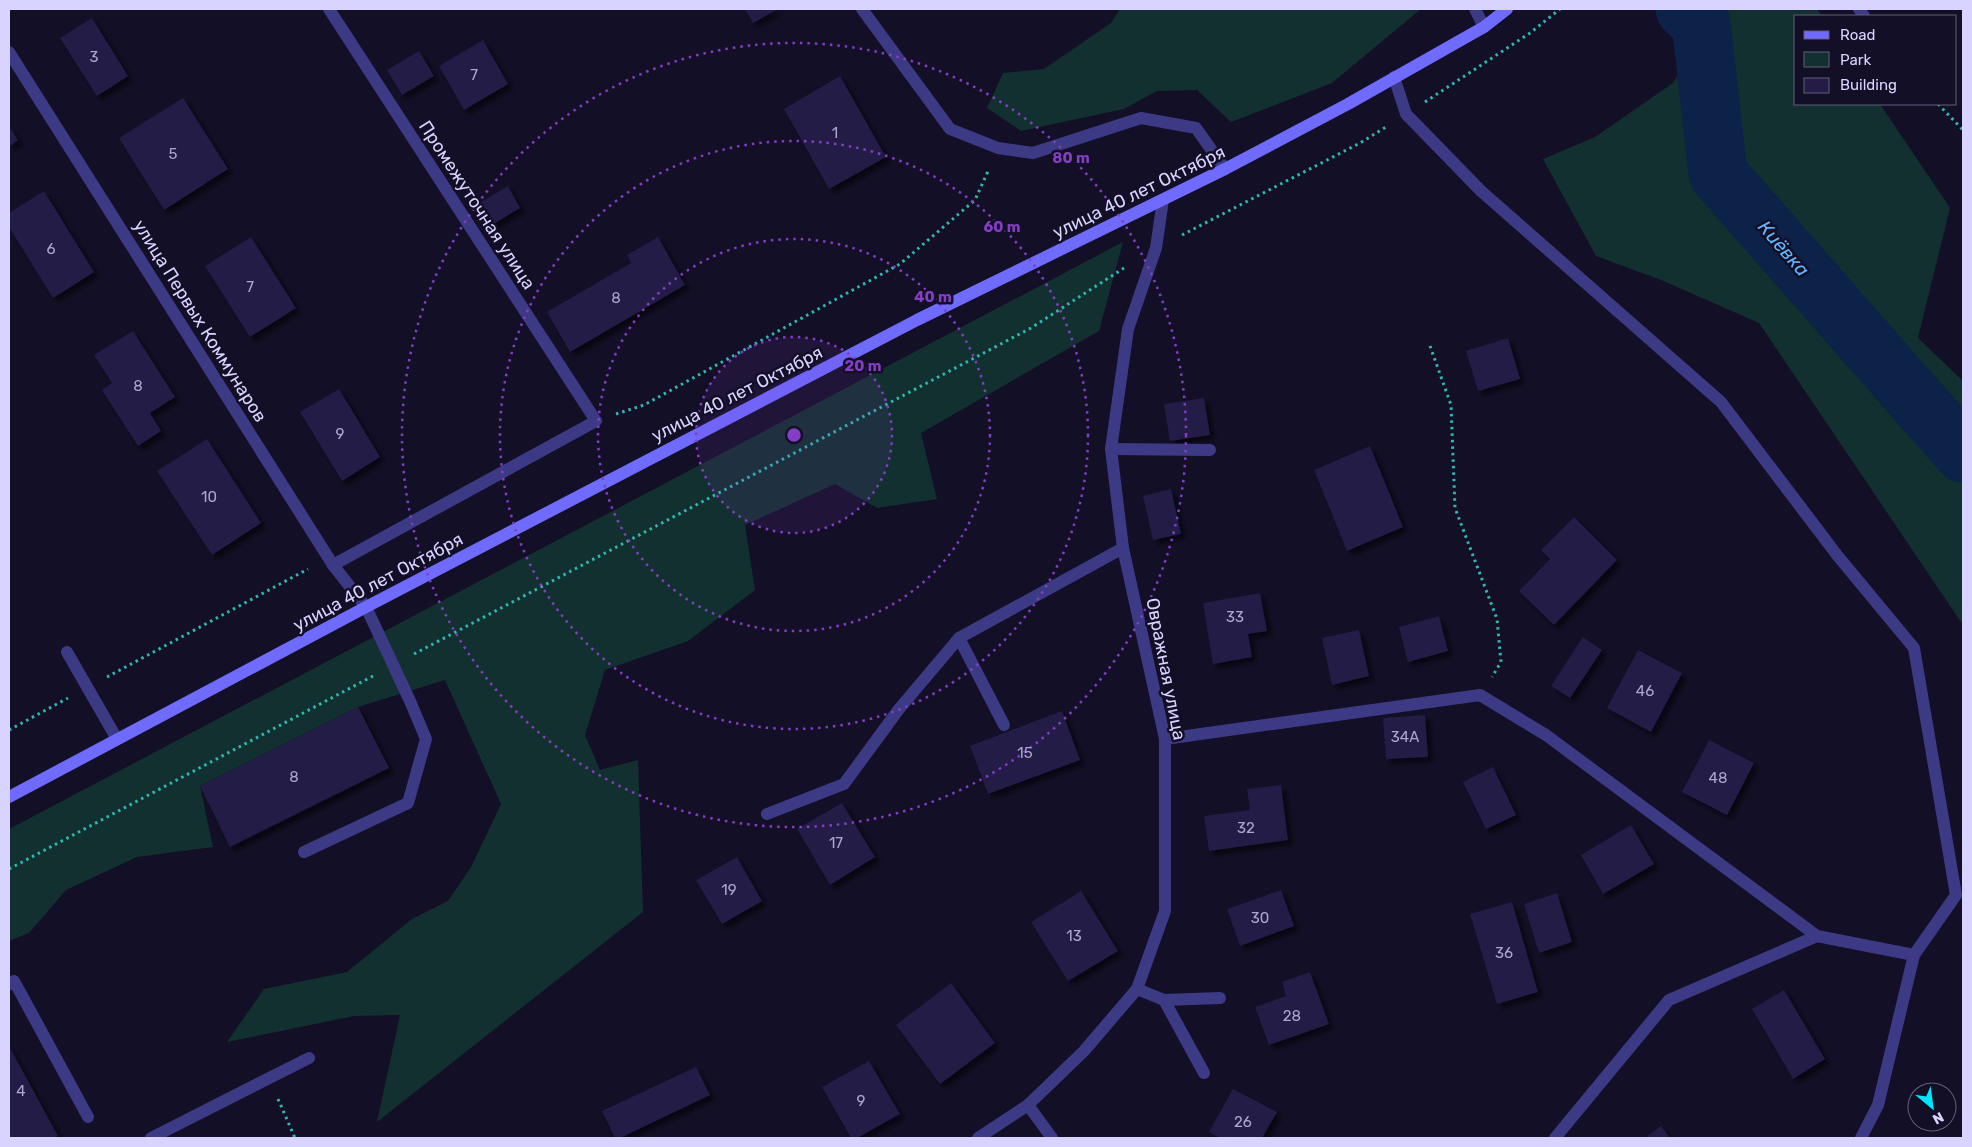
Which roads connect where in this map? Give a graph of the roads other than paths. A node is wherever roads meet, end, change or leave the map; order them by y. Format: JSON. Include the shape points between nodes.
{"nodes":[{"id":1,"x":329,"y":9,"type":"edge"},
{"id":2,"x":862,"y":9,"type":"edge"},
{"id":3,"x":1475,"y":9,"type":"edge"},
{"id":4,"x":1507,"y":9,"type":"edge"},
{"id":5,"x":1484,"y":27,"type":"junction"},
{"id":6,"x":9,"y":52,"type":"edge"},
{"id":7,"x":1394,"y":77,"type":"junction"},
{"id":8,"x":1225,"y":169,"type":"junction"},
{"id":9,"x":1163,"y":200,"type":"junction"},
{"id":10,"x":1111,"y":449,"type":"junction"},
{"id":11,"x":1210,"y":450,"type":"dead end"},
{"id":12,"x":1122,"y":548,"type":"junction"},
{"id":13,"x":333,"y":565,"type":"junction"},
{"id":14,"x":366,"y":607,"type":"junction"},
{"id":15,"x":958,"y":638,"type":"junction"},
{"id":16,"x":67,"y":652,"type":"dead end"},
{"id":17,"x":1004,"y":725,"type":"dead end"},
{"id":18,"x":1165,"y":738,"type":"junction"},
{"id":19,"x":118,"y":739,"type":"junction"},
{"id":20,"x":9,"y":797,"type":"edge"},
{"id":21,"x":767,"y":814,"type":"dead end"},
{"id":22,"x":304,"y":852,"type":"dead end"},
{"id":23,"x":1816,"y":936,"type":"junction"},
{"id":24,"x":1914,"y":955,"type":"junction"},
{"id":25,"x":9,"y":984,"type":"edge"},
{"id":26,"x":1137,"y":988,"type":"junction"},
{"id":27,"x":1220,"y":998,"type":"dead end"},
{"id":28,"x":1164,"y":1000,"type":"junction"},
{"id":29,"x":309,"y":1058,"type":"dead end"},
{"id":30,"x":1204,"y":1073,"type":"dead end"},
{"id":31,"x":1028,"y":1105,"type":"junction"},
{"id":32,"x":88,"y":1117,"type":"dead end"},
{"id":33,"x":151,"y":1138,"type":"edge"},
{"id":34,"x":978,"y":1138,"type":"edge"},
{"id":35,"x":1052,"y":1138,"type":"edge"},
{"id":36,"x":1555,"y":1138,"type":"edge"},
{"id":37,"x":1861,"y":1138,"type":"edge"}],
"edges":[{"from":1,"to":13,"type":"street","name":"Промежуточная улица","via":[[596,421]]},
{"from":2,"to":8,"type":"street","via":[[950,129],[998,148],[1033,153],[1141,118],[1196,128]]},
{"from":3,"to":5,"type":"street"},
{"from":4,"to":5,"type":"main road","name":"улица 40 лет Октября"},
{"from":5,"to":7,"type":"main road","name":"улица 40 лет Октября"},
{"from":6,"to":13,"type":"street","name":"улица Первых Коммунаров"},
{"from":7,"to":8,"type":"main road","name":"улица 40 лет Октября"},
{"from":7,"to":24,"type":"street","via":[[1406,114],[1481,191],[1721,402],[1837,555],[1914,648],[1956,895]]},
{"from":8,"to":9,"type":"main road","name":"улица 40 лет Октября"},
{"from":9,"to":10,"type":"street","name":"Овражная улица","via":[[1156,248],[1128,329]]},
{"from":9,"to":14,"type":"main road","name":"улица 40 лет Октября","via":[[917,320]]},
{"from":10,"to":11,"type":"street"},
{"from":10,"to":12,"type":"street","name":"Овражная улица"},
{"from":12,"to":15,"type":"street"},
{"from":12,"to":18,"type":"street","name":"Овражная улица"},
{"from":13,"to":14,"type":"street","name":"улица Первых Коммунаров"},
{"from":14,"to":19,"type":"main road","name":"улица 40 лет Октября"},
{"from":14,"to":22,"type":"street","name":"улица Первых Коммунаров","via":[[426,740],[408,803]]},
{"from":15,"to":17,"type":"street"},
{"from":15,"to":21,"type":"street","via":[[899,709],[844,784]]},
{"from":16,"to":19,"type":"street"},
{"from":18,"to":23,"type":"street","via":[[1480,695],[1546,735]]},
{"from":18,"to":26,"type":"street","name":"Овражная улица","via":[[1165,911]]},
{"from":19,"to":20,"type":"main road","name":"улица 40 лет Октября"},
{"from":23,"to":24,"type":"street"},
{"from":23,"to":36,"type":"street","via":[[1669,1000]]},
{"from":24,"to":37,"type":"street","via":[[1878,1105]]},
{"from":25,"to":32,"type":"street","via":[[14,981]]},
{"from":26,"to":28,"type":"street"},
{"from":26,"to":31,"type":"street","name":"Овражная улица","via":[[1084,1051]]},
{"from":27,"to":28,"type":"street"},
{"from":28,"to":30,"type":"street"},
{"from":29,"to":33,"type":"street"},
{"from":31,"to":34,"type":"street","name":"Овражная улица"},
{"from":31,"to":35,"type":"street"}]}
